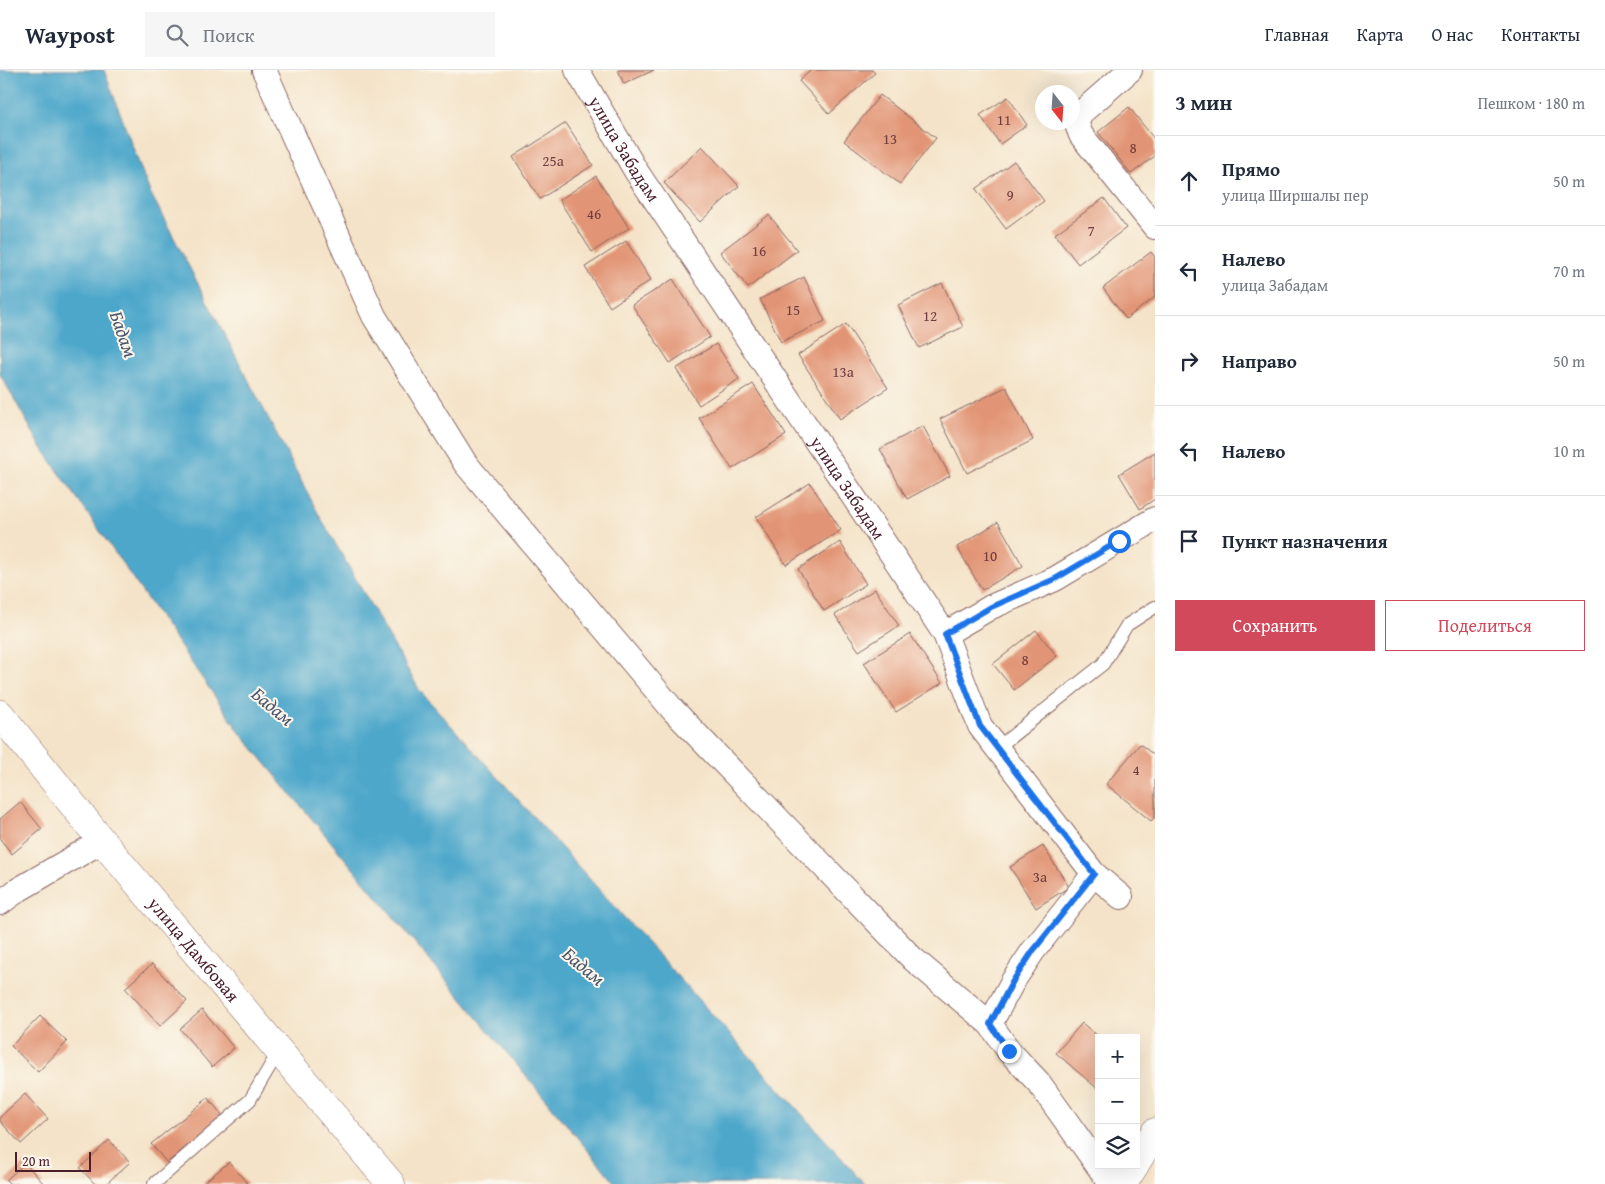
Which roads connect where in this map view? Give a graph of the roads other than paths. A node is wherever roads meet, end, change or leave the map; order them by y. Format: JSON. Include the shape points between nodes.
{"nodes":[{"id":1,"x":264,"y":70,"type":"edge"},
{"id":2,"x":577,"y":70,"type":"edge"},
{"id":3,"x":1120,"y":73,"type":"edge"},
{"id":4,"x":1155,"y":227,"type":"edge"},
{"id":5,"x":1155,"y":519,"type":"edge"},
{"id":6,"x":1155,"y":608,"type":"edge"},
{"id":7,"x":945,"y":634,"type":"junction"},
{"id":8,"x":0,"y":714,"type":"edge"},
{"id":9,"x":997,"y":748,"type":"junction"},
{"id":10,"x":102,"y":841,"type":"junction"},
{"id":11,"x":1094,"y":874,"type":"junction"},
{"id":12,"x":1121,"y":897,"type":"dead end"},
{"id":13,"x":0,"y":903,"type":"edge"},
{"id":14,"x":990,"y":1024,"type":"junction"},
{"id":15,"x":279,"y":1052,"type":"junction"},
{"id":16,"x":1155,"y":1132,"type":"edge"},
{"id":17,"x":1140,"y":1157,"type":"edge"},
{"id":18,"x":1133,"y":1169,"type":"edge"},
{"id":19,"x":154,"y":1184,"type":"edge"},
{"id":20,"x":391,"y":1184,"type":"edge"},
{"id":21,"x":1111,"y":1184,"type":"edge"},
{"id":22,"x":1123,"y":1184,"type":"edge"}],
"edges":[{"from":1,"to":14,"type":"street","via":[[374,316],[465,463],[673,710],[913,959]]},
{"from":2,"to":7,"type":"street","name":"улица Забадам","via":[[636,171]]},
{"from":3,"to":4,"type":"street","via":[[1076,122],[1081,135]]},
{"from":5,"to":7,"type":"street","via":[[1055,579],[991,607]]},
{"from":6,"to":9,"type":"lane","via":[[1127,625],[1103,664]]},
{"from":7,"to":9,"type":"street","name":"улица Забадам","via":[[980,726]]},
{"from":8,"to":10,"type":"street","name":"улица Дамбовая"},
{"from":9,"to":11,"type":"street","name":"улица Забадам"},
{"from":10,"to":13,"type":"street"},
{"from":10,"to":15,"type":"street","name":"улица Дамбовая"},
{"from":11,"to":12,"type":"street","name":"улица Забадам"},
{"from":11,"to":14,"type":"street","via":[[1033,951]]},
{"from":14,"to":21,"type":"street","via":[[1009,1051],[1039,1083]]},
{"from":15,"to":19,"type":"lane","via":[[250,1100]]},
{"from":15,"to":20,"type":"street","name":"улица Дамбовая"},
{"from":16,"to":17,"type":"street"},
{"from":18,"to":22,"type":"street"}]}
